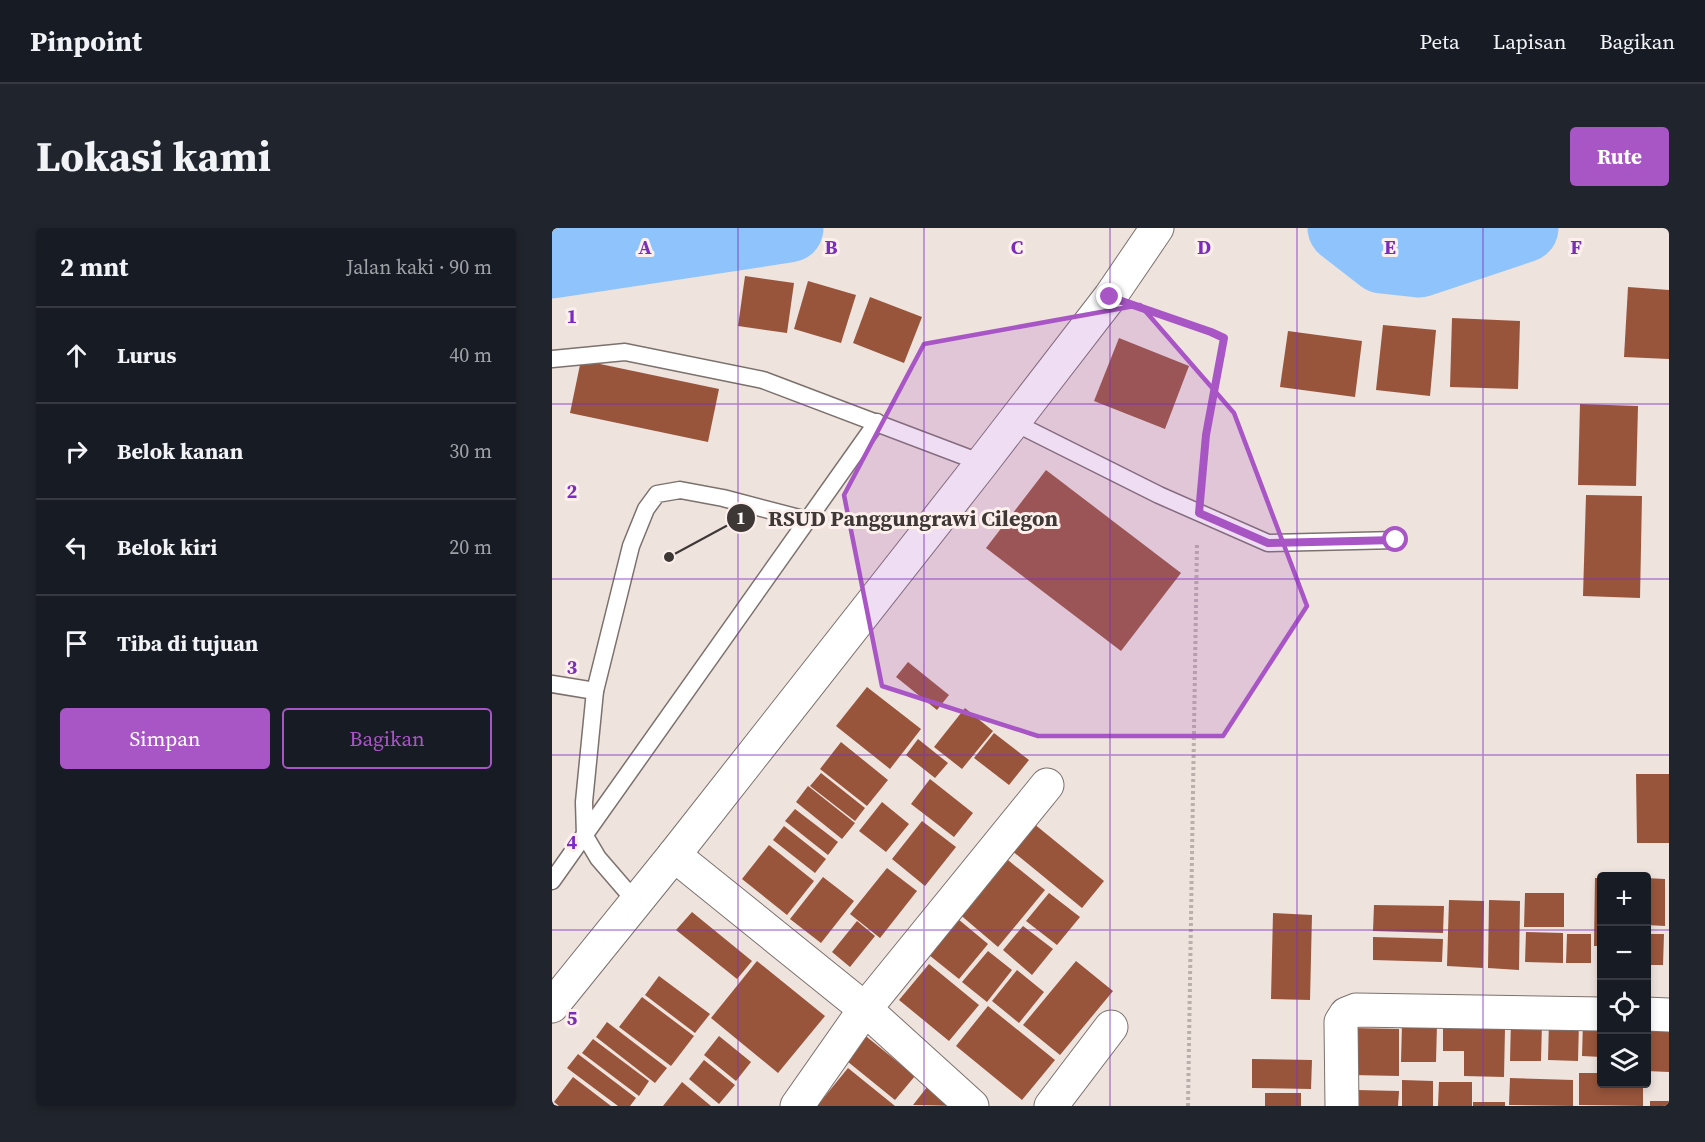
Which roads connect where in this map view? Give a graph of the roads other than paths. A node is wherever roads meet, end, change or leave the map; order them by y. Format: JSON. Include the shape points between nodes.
{"nodes":[{"id":1,"x":1152,"y":235,"type":"edge"},
{"id":2,"x":552,"y":359,"type":"edge"},
{"id":3,"x":877,"y":422,"type":"junction"},
{"id":4,"x":1013,"y":422,"type":"junction"},
{"id":5,"x":981,"y":464,"type":"junction"},
{"id":6,"x":807,"y":520,"type":"junction"},
{"id":7,"x":1396,"y":540,"type":"dead end"},
{"id":8,"x":552,"y":684,"type":"edge"},
{"id":9,"x":595,"y":691,"type":"junction"},
{"id":10,"x":1047,"y":785,"type":"dead end"},
{"id":11,"x":585,"y":836,"type":"junction"},
{"id":12,"x":674,"y":855,"type":"junction"},
{"id":13,"x":552,"y":881,"type":"edge"},
{"id":14,"x":636,"y":902,"type":"junction"},
{"id":15,"x":552,"y":1006,"type":"edge"},
{"id":16,"x":865,"y":1009,"type":"junction"},
{"id":17,"x":1597,"y":1014,"type":"edge"},
{"id":18,"x":1651,"y":1014,"type":"edge"},
{"id":19,"x":1669,"y":1014,"type":"edge"},
{"id":20,"x":1111,"y":1027,"type":"dead end"},
{"id":21,"x":797,"y":1106,"type":"edge"},
{"id":22,"x":972,"y":1106,"type":"edge"},
{"id":23,"x":1051,"y":1106,"type":"edge"},
{"id":24,"x":1342,"y":1106,"type":"edge"}],
"edges":[{"from":1,"to":4,"type":"street","via":[[1110,297]]},
{"from":2,"to":3,"type":"lane","via":[[625,352],[763,380]]},
{"from":3,"to":5,"type":"lane"},
{"from":3,"to":6,"type":"lane"},
{"from":4,"to":5,"type":"street"},
{"from":4,"to":7,"type":"lane","via":[[1158,495],[1268,543]]},
{"from":5,"to":12,"type":"street"},
{"from":6,"to":9,"type":"lane","via":[[680,490],[657,494],[646,509],[631,546]]},
{"from":6,"to":11,"type":"lane"},
{"from":8,"to":9,"type":"lane"},
{"from":9,"to":11,"type":"lane","via":[[584,802]]},
{"from":10,"to":16,"type":"street"},
{"from":11,"to":13,"type":"lane"},
{"from":11,"to":14,"type":"lane","via":[[598,858]]},
{"from":12,"to":14,"type":"street"},
{"from":12,"to":16,"type":"street"},
{"from":14,"to":15,"type":"street"},
{"from":16,"to":21,"type":"street"},
{"from":16,"to":22,"type":"street"},
{"from":17,"to":24,"type":"street","via":[[1356,1010],[1346,1014],[1341,1022]]},
{"from":18,"to":19,"type":"street"},
{"from":20,"to":23,"type":"street"}]}
